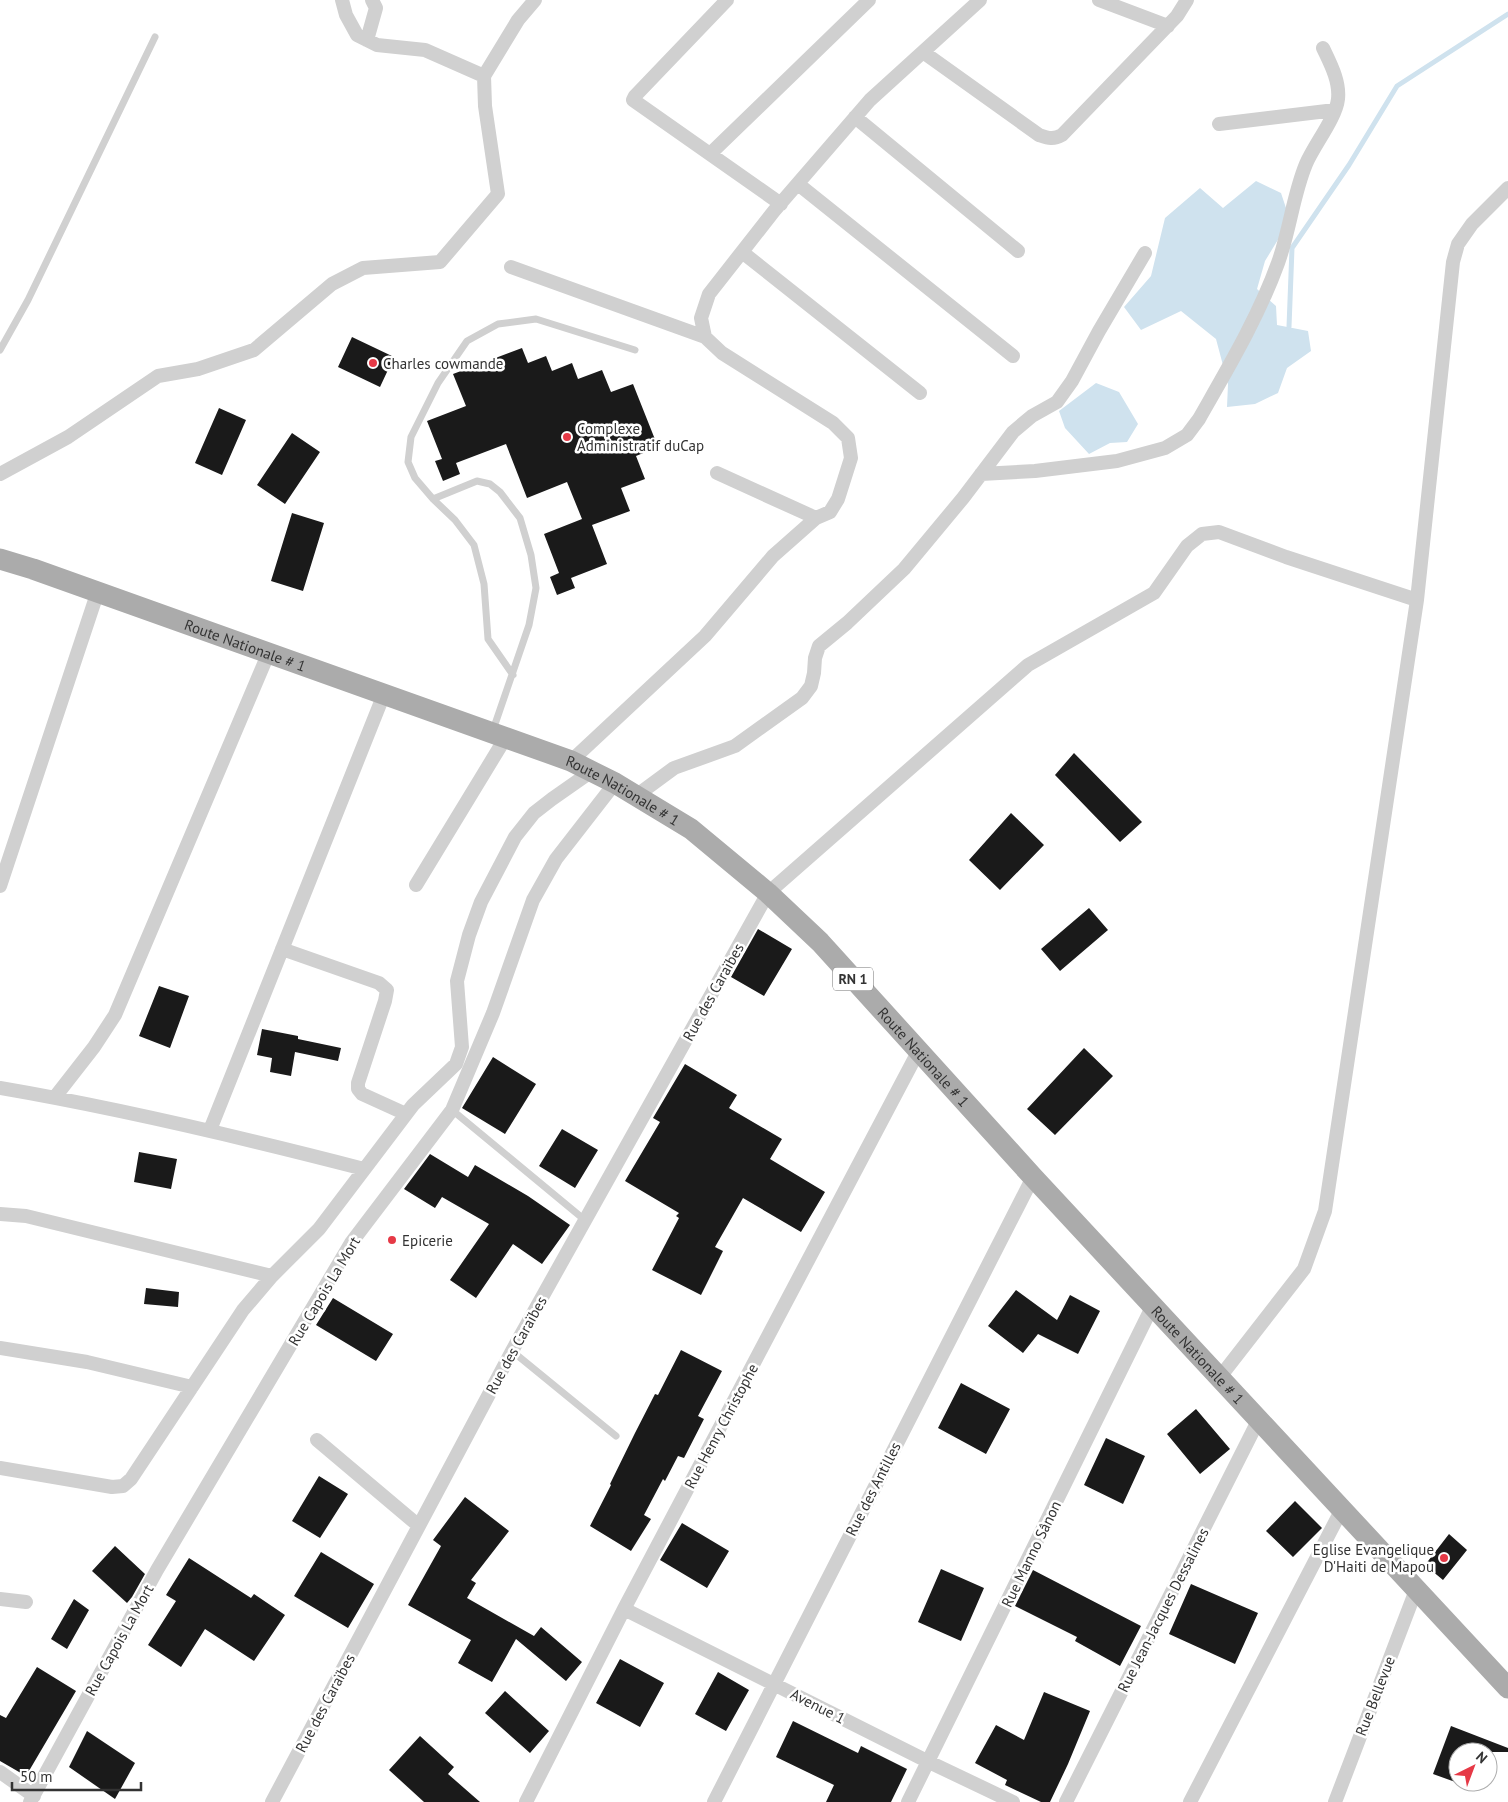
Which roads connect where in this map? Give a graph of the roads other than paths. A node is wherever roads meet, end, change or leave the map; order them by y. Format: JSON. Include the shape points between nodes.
{"nodes":[{"id":1,"x":342,"y":0,"type":"edge"},
{"id":2,"x":372,"y":0,"type":"edge"},
{"id":3,"x":535,"y":0,"type":"edge"},
{"id":4,"x":727,"y":0,"type":"edge"},
{"id":5,"x":869,"y":0,"type":"edge"},
{"id":6,"x":980,"y":0,"type":"edge"},
{"id":7,"x":1098,"y":0,"type":"edge"},
{"id":8,"x":1187,"y":0,"type":"edge"},
{"id":9,"x":1168,"y":26,"type":"junction"},
{"id":10,"x":155,"y":37,"type":"dead end"},
{"id":11,"x":367,"y":40,"type":"junction"},
{"id":12,"x":1323,"y":48,"type":"dead end"},
{"id":13,"x":923,"y":52,"type":"junction"},
{"id":14,"x":484,"y":76,"type":"junction"},
{"id":15,"x":1335,"y":110,"type":"junction"},
{"id":16,"x":855,"y":117,"type":"junction"},
{"id":17,"x":1219,"y":124,"type":"dead end"},
{"id":18,"x":710,"y":154,"type":"junction"},
{"id":19,"x":798,"y":184,"type":"junction"},
{"id":20,"x":1508,"y":188,"type":"edge"},
{"id":21,"x":781,"y":204,"type":"junction"},
{"id":22,"x":1018,"y":251,"type":"dead end"},
{"id":23,"x":742,"y":252,"type":"junction"},
{"id":24,"x":1145,"y":253,"type":"dead end"},
{"id":25,"x":511,"y":267,"type":"dead end"},
{"id":26,"x":705,"y":337,"type":"junction"},
{"id":27,"x":0,"y":350,"type":"edge"},
{"id":28,"x":635,"y":350,"type":"dead end"},
{"id":29,"x":1013,"y":356,"type":"dead end"},
{"id":30,"x":920,"y":393,"type":"dead end"},
{"id":31,"x":717,"y":473,"type":"dead end"},
{"id":32,"x":0,"y":474,"type":"edge"},
{"id":33,"x":981,"y":474,"type":"junction"},
{"id":34,"x":433,"y":499,"type":"junction"},
{"id":35,"x":816,"y":518,"type":"junction"},
{"id":36,"x":0,"y":559,"type":"edge"},
{"id":37,"x":98,"y":591,"type":"junction"},
{"id":38,"x":1416,"y":600,"type":"junction"},
{"id":39,"x":269,"y":652,"type":"junction"},
{"id":40,"x":513,"y":675,"type":"junction"},
{"id":41,"x":384,"y":694,"type":"junction"},
{"id":42,"x":499,"y":735,"type":"junction"},
{"id":43,"x":571,"y":761,"type":"junction"},
{"id":44,"x":592,"y":771,"type":"junction"},
{"id":45,"x":614,"y":783,"type":"junction"},
{"id":46,"x":636,"y":796,"type":"junction"},
{"id":47,"x":416,"y":885,"type":"dead end"},
{"id":48,"x":0,"y":886,"type":"edge"},
{"id":49,"x":768,"y":893,"type":"junction"},
{"id":50,"x":282,"y":948,"type":"junction"},
{"id":51,"x":918,"y":1052,"type":"junction"},
{"id":52,"x":0,"y":1088,"type":"edge"},
{"id":53,"x":55,"y":1098,"type":"junction"},
{"id":54,"x":452,"y":1110,"type":"junction"},
{"id":55,"x":406,"y":1114,"type":"junction"},
{"id":56,"x":210,"y":1130,"type":"junction"},
{"id":57,"x":364,"y":1169,"type":"junction"},
{"id":58,"x":1033,"y":1177,"type":"junction"},
{"id":59,"x":0,"y":1214,"type":"edge"},
{"id":60,"x":586,"y":1221,"type":"junction"},
{"id":61,"x":272,"y":1276,"type":"junction"},
{"id":62,"x":1153,"y":1305,"type":"junction"},
{"id":63,"x":0,"y":1348,"type":"edge"},
{"id":64,"x":512,"y":1351,"type":"junction"},
{"id":65,"x":1220,"y":1377,"type":"junction"},
{"id":66,"x":192,"y":1387,"type":"junction"},
{"id":67,"x":1259,"y":1419,"type":"junction"},
{"id":68,"x":616,"y":1436,"type":"dead end"},
{"id":69,"x":317,"y":1440,"type":"dead end"},
{"id":70,"x":0,"y":1468,"type":"edge"},
{"id":71,"x":1342,"y":1509,"type":"junction"},
{"id":72,"x":419,"y":1526,"type":"junction"},
{"id":73,"x":1416,"y":1590,"type":"junction"},
{"id":74,"x":0,"y":1599,"type":"edge"},
{"id":75,"x":26,"y":1602,"type":"dead end"},
{"id":76,"x":624,"y":1609,"type":"junction"},
{"id":77,"x":773,"y":1684,"type":"junction"},
{"id":78,"x":1508,"y":1688,"type":"edge"},
{"id":79,"x":929,"y":1762,"type":"junction"},
{"id":80,"x":0,"y":1772,"type":"edge"},
{"id":81,"x":32,"y":1799,"type":"edge"},
{"id":82,"x":272,"y":1802,"type":"edge"},
{"id":83,"x":526,"y":1802,"type":"edge"},
{"id":84,"x":714,"y":1802,"type":"edge"},
{"id":85,"x":908,"y":1802,"type":"edge"},
{"id":86,"x":1013,"y":1802,"type":"edge"},
{"id":87,"x":1066,"y":1802,"type":"edge"},
{"id":88,"x":1190,"y":1802,"type":"edge"},
{"id":89,"x":1334,"y":1802,"type":"edge"}],
"edges":[{"from":1,"to":11,"type":"street","via":[[357,36]]},
{"from":2,"to":11,"type":"street","via":[[376,8]]},
{"from":3,"to":14,"type":"street","via":[[518,20]]},
{"from":4,"to":18,"type":"street","via":[[634,96],[634,100]]},
{"from":5,"to":18,"type":"street"},
{"from":6,"to":13,"type":"street"},
{"from":7,"to":9,"type":"street"},
{"from":8,"to":9,"type":"street"},
{"from":9,"to":13,"type":"street","via":[[1062,135],[1049,139]]},
{"from":10,"to":27,"type":"lane","via":[[28,300]]},
{"from":11,"to":14,"type":"street","via":[[377,45],[426,50]]},
{"from":12,"to":15,"type":"street","via":[[1336,79],[1338,98]]},
{"from":13,"to":16,"type":"street"},
{"from":14,"to":32,"type":"street","via":[[484,106],[498,194],[440,262],[363,268],[332,284],[254,350],[198,369],[158,376],[68,437]]},
{"from":15,"to":17,"type":"street"},
{"from":15,"to":33,"type":"street","via":[[1306,163],[1286,240],[1257,315],[1187,435],[1165,448],[1117,461]]},
{"from":16,"to":19,"type":"street"},
{"from":16,"to":22,"type":"street"},
{"from":18,"to":21,"type":"street"},
{"from":19,"to":21,"type":"street"},
{"from":19,"to":29,"type":"street"},
{"from":20,"to":38,"type":"street","via":[[1472,224],[1458,244],[1453,262]]},
{"from":21,"to":23,"type":"street"},
{"from":23,"to":26,"type":"street","via":[[709,294],[701,318]]},
{"from":23,"to":30,"type":"street"},
{"from":24,"to":33,"type":"street","via":[[1067,388],[1056,402],[1013,432]]},
{"from":25,"to":26,"type":"street"},
{"from":26,"to":35,"type":"street","via":[[722,353],[833,423],[848,438],[851,458],[838,499],[830,512]]},
{"from":28,"to":34,"type":"lane","via":[[536,319],[498,324],[467,342],[438,382],[411,437],[408,462],[415,478]]},
{"from":31,"to":35,"type":"street"},
{"from":33,"to":46,"type":"street","via":[[904,569],[819,646],[811,686],[802,698],[735,746],[674,768]]},
{"from":34,"to":40,"type":"lane","via":[[474,545],[484,584],[488,639]]},
{"from":34,"to":40,"type":"lane","via":[[477,481],[490,484],[500,492],[520,518],[536,588],[529,625]]},
{"from":35,"to":43,"type":"street","via":[[773,556],[705,636]]},
{"from":36,"to":37,"type":"main road","name":"Route Nationale # 1","number":"RN 1"},
{"from":37,"to":39,"type":"main road","name":"Route Nationale # 1","number":"RN 1"},
{"from":37,"to":48,"type":"street"},
{"from":38,"to":49,"type":"street","name":"Rue des Caraïbes","via":[[1219,532],[1202,534],[1188,546],[1154,593],[1028,665]]},
{"from":38,"to":65,"type":"street","via":[[1325,1211],[1304,1270]]},
{"from":39,"to":41,"type":"main road","name":"Route Nationale # 1","number":"RN 1"},
{"from":39,"to":53,"type":"street","via":[[115,1015]]},
{"from":40,"to":42,"type":"lane"},
{"from":41,"to":42,"type":"main road","name":"Route Nationale # 1","number":"RN 1"},
{"from":41,"to":50,"type":"street"},
{"from":42,"to":43,"type":"main road","name":"Route Nationale # 1","number":"RN 1"},
{"from":42,"to":47,"type":"street"},
{"from":43,"to":44,"type":"main road","name":"Route Nationale # 1","number":"RN 1"},
{"from":44,"to":45,"type":"main road","name":"Route Nationale # 1","number":"RN 1"},
{"from":44,"to":55,"type":"street","via":[[534,813],[515,837],[481,902],[468,935],[458,981],[462,1047],[456,1064]]},
{"from":45,"to":46,"type":"main road","name":"Route Nationale # 1","number":"RN 1"},
{"from":45,"to":54,"type":"street","name":"Rue Capois La Mort","via":[[556,859],[533,900],[493,1013]]},
{"from":46,"to":49,"type":"main road","name":"Route Nationale # 1","number":"RN 1","via":[[691,829]]},
{"from":49,"to":51,"type":"main road","name":"Route Nationale # 1","number":"RN 1","via":[[820,942]]},
{"from":49,"to":60,"type":"street","name":"Rue des Caraïbes"},
{"from":50,"to":55,"type":"street","via":[[380,983],[386,990],[358,1089],[362,1094]]},
{"from":50,"to":56,"type":"street"},
{"from":51,"to":58,"type":"main road","name":"Route Nationale # 1","number":"RN 1"},
{"from":51,"to":76,"type":"street","name":"Rue Henry Christophe"},
{"from":52,"to":53,"type":"street"},
{"from":53,"to":56,"type":"street"},
{"from":54,"to":60,"type":"lane"},
{"from":54,"to":81,"type":"street","name":"Rue Capois La Mort","via":[[351,1243],[157,1570]]},
{"from":55,"to":57,"type":"street"},
{"from":56,"to":57,"type":"street"},
{"from":57,"to":61,"type":"street","via":[[319,1229]]},
{"from":58,"to":62,"type":"main road","name":"Route Nationale # 1","number":"RN 1"},
{"from":58,"to":77,"type":"street","name":"Rue des Antilles"},
{"from":59,"to":61,"type":"street","via":[[26,1216]]},
{"from":60,"to":64,"type":"street","name":"Rue des Caraïbes"},
{"from":61,"to":66,"type":"street","via":[[243,1310]]},
{"from":62,"to":65,"type":"main road","name":"Route Nationale # 1","number":"RN 1"},
{"from":62,"to":79,"type":"street","name":"Rue Manno Sânon"},
{"from":63,"to":66,"type":"street","via":[[87,1362]]},
{"from":64,"to":68,"type":"lane"},
{"from":64,"to":72,"type":"street","name":"Rue des Caraïbes"},
{"from":65,"to":67,"type":"main road","name":"Route Nationale # 1","number":"RN 1"},
{"from":66,"to":70,"type":"street","via":[[131,1479],[123,1486],[112,1487]]},
{"from":67,"to":71,"type":"main road","name":"Route Nationale # 1","number":"RN 1"},
{"from":67,"to":87,"type":"street","name":"Rue Jean-Jacques Dessalines"},
{"from":69,"to":72,"type":"street"},
{"from":71,"to":73,"type":"main road","name":"Route Nationale # 1","number":"RN 1"},
{"from":71,"to":88,"type":"street"},
{"from":72,"to":82,"type":"street","name":"Rue des Caraïbes"},
{"from":73,"to":78,"type":"main road","name":"Route Nationale # 1","number":"RN 1"},
{"from":73,"to":89,"type":"street","name":"Rue Bellevue"},
{"from":74,"to":75,"type":"street"},
{"from":76,"to":77,"type":"street","name":"Avenue 1"},
{"from":76,"to":83,"type":"street","name":"Rue Henry Christophe"},
{"from":77,"to":79,"type":"street","name":"Avenue 1"},
{"from":77,"to":84,"type":"street","name":"Rue des Antilles"},
{"from":79,"to":85,"type":"street","name":"Rue Manno Sânon"},
{"from":79,"to":86,"type":"street","name":"Avenue 1"},
{"from":80,"to":81,"type":"street"}]}
